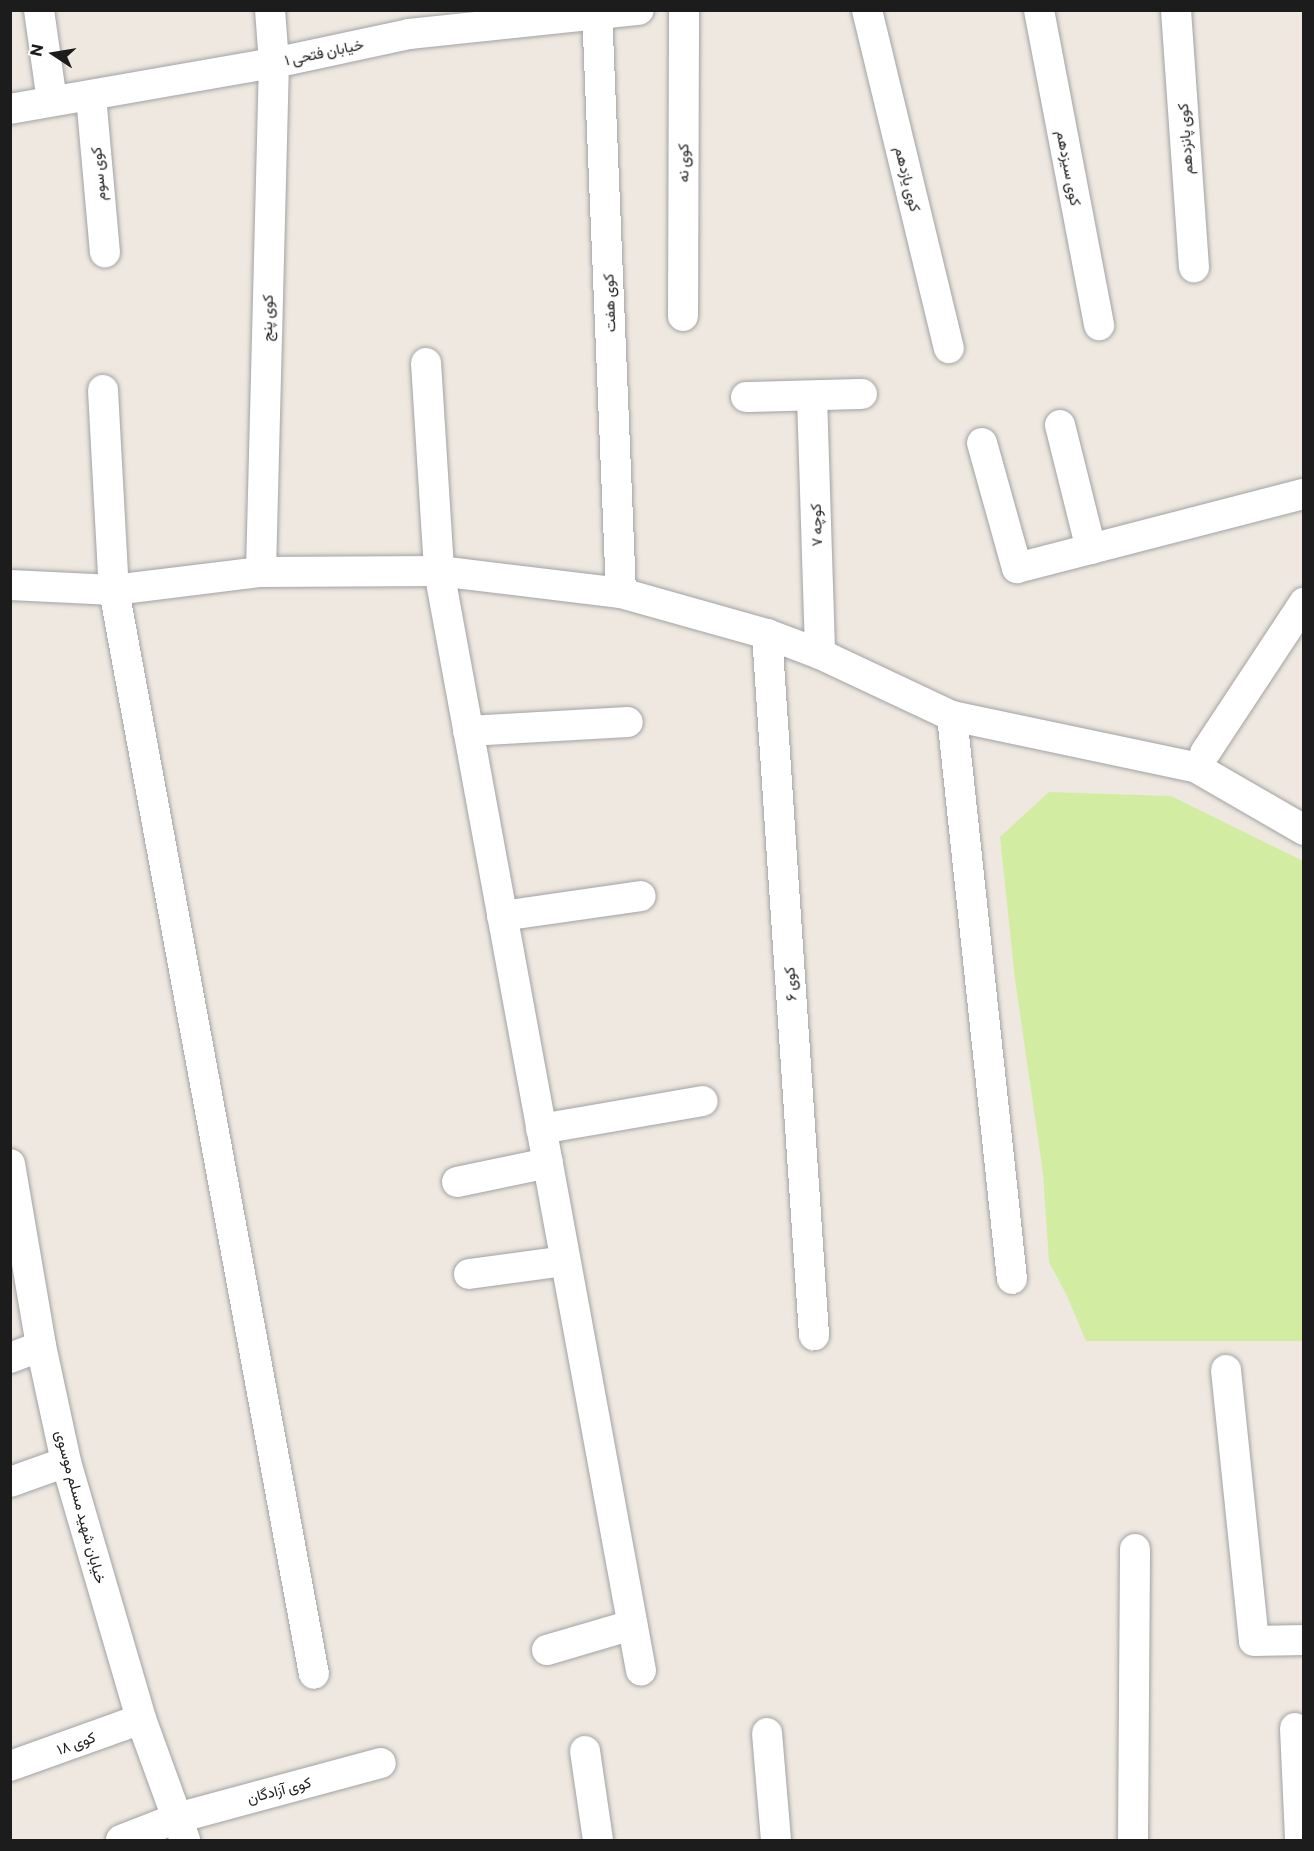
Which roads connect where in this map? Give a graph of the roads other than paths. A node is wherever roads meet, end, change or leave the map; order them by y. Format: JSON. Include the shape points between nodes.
{"nodes":[{"id":1,"x":39,"y":10,"type":"edge"},
{"id":2,"x":270,"y":10,"type":"edge"},
{"id":3,"x":639,"y":10,"type":"edge"},
{"id":4,"x":684,"y":10,"type":"edge"},
{"id":5,"x":867,"y":10,"type":"edge"},
{"id":6,"x":1039,"y":10,"type":"edge"},
{"id":7,"x":1176,"y":10,"type":"edge"},
{"id":8,"x":597,"y":12,"type":"edge"},
{"id":9,"x":408,"y":22,"type":"edge"},
{"id":10,"x":273,"y":63,"type":"junction"},
{"id":11,"x":91,"y":96,"type":"junction"},
{"id":12,"x":52,"y":101,"type":"junction"},
{"id":13,"x":10,"y":109,"type":"edge"},
{"id":14,"x":105,"y":252,"type":"dead end"},
{"id":15,"x":1194,"y":267,"type":"dead end"},
{"id":16,"x":683,"y":316,"type":"dead end"},
{"id":17,"x":1099,"y":325,"type":"dead end"},
{"id":18,"x":949,"y":348,"type":"dead end"},
{"id":19,"x":426,"y":363,"type":"dead end"},
{"id":20,"x":103,"y":390,"type":"dead end"},
{"id":21,"x":862,"y":394,"type":"dead end"},
{"id":22,"x":812,"y":396,"type":"junction"},
{"id":23,"x":746,"y":397,"type":"dead end"},
{"id":24,"x":1060,"y":425,"type":"dead end"},
{"id":25,"x":982,"y":443,"type":"dead end"},
{"id":26,"x":1304,"y":494,"type":"edge"},
{"id":27,"x":1091,"y":549,"type":"junction"},
{"id":28,"x":439,"y":571,"type":"junction"},
{"id":29,"x":261,"y":572,"type":"junction"},
{"id":30,"x":10,"y":585,"type":"edge"},
{"id":31,"x":114,"y":590,"type":"junction"},
{"id":32,"x":621,"y":593,"type":"junction"},
{"id":33,"x":1304,"y":603,"type":"edge"},
{"id":34,"x":766,"y":634,"type":"junction"},
{"id":35,"x":820,"y":654,"type":"junction"},
{"id":36,"x":952,"y":716,"type":"junction"},
{"id":37,"x":628,"y":722,"type":"dead end"},
{"id":38,"x":468,"y":731,"type":"junction"},
{"id":39,"x":1204,"y":753,"type":"dead end"},
{"id":40,"x":1304,"y":830,"type":"edge"},
{"id":41,"x":641,"y":896,"type":"dead end"},
{"id":42,"x":502,"y":915,"type":"junction"},
{"id":43,"x":703,"y":1101,"type":"dead end"},
{"id":44,"x":541,"y":1129,"type":"junction"},
{"id":45,"x":548,"y":1163,"type":"junction"},
{"id":46,"x":10,"y":1164,"type":"edge"},
{"id":47,"x":457,"y":1182,"type":"dead end"},
{"id":48,"x":565,"y":1261,"type":"junction"},
{"id":49,"x":469,"y":1274,"type":"dead end"},
{"id":50,"x":1011,"y":1279,"type":"dead end"},
{"id":51,"x":814,"y":1335,"type":"dead end"},
{"id":52,"x":41,"y":1346,"type":"junction"},
{"id":53,"x":10,"y":1358,"type":"edge"},
{"id":54,"x":1226,"y":1370,"type":"dead end"},
{"id":55,"x":66,"y":1462,"type":"junction"},
{"id":56,"x":10,"y":1482,"type":"edge"},
{"id":57,"x":1135,"y":1549,"type":"dead end"},
{"id":58,"x":632,"y":1624,"type":"junction"},
{"id":59,"x":1304,"y":1640,"type":"edge"},
{"id":60,"x":547,"y":1650,"type":"dead end"},
{"id":61,"x":641,"y":1671,"type":"dead end"},
{"id":62,"x":314,"y":1674,"type":"dead end"},
{"id":63,"x":141,"y":1719,"type":"junction"},
{"id":64,"x":1295,"y":1728,"type":"dead end"},
{"id":65,"x":767,"y":1733,"type":"dead end"},
{"id":66,"x":585,"y":1751,"type":"dead end"},
{"id":67,"x":381,"y":1763,"type":"dead end"},
{"id":68,"x":10,"y":1766,"type":"edge"},
{"id":69,"x":181,"y":1829,"type":"edge"},
{"id":70,"x":121,"y":1840,"type":"edge"},
{"id":71,"x":598,"y":1840,"type":"edge"},
{"id":72,"x":776,"y":1840,"type":"edge"},
{"id":73,"x":1133,"y":1840,"type":"edge"},
{"id":74,"x":1300,"y":1840,"type":"edge"}],
"edges":[{"from":1,"to":12,"type":"street"},
{"from":2,"to":10,"type":"street","name":"کوی پنج"},
{"from":3,"to":8,"type":"street","name":"خیابان فتحی ۱"},
{"from":4,"to":16,"type":"street","name":"کوی نه"},
{"from":5,"to":18,"type":"street","name":"کوی یازدهم"},
{"from":6,"to":17,"type":"street","name":"کوی سیزدهم"},
{"from":7,"to":15,"type":"street","name":"کوی پانزدهم"},
{"from":8,"to":9,"type":"street","name":"خیابان فتحی ۱"},
{"from":8,"to":32,"type":"street","name":"کوی هفت"},
{"from":9,"to":10,"type":"street","name":"خیابان فتحی ۱"},
{"from":10,"to":11,"type":"street","name":"خیابان فتحی ۱"},
{"from":10,"to":29,"type":"street","name":"کوی پنج"},
{"from":11,"to":12,"type":"street","name":"خیابان فتحی ۱"},
{"from":11,"to":14,"type":"street","name":"کوی سوم"},
{"from":12,"to":13,"type":"street","name":"خیابان فتحی ۱"},
{"from":19,"to":28,"type":"street"},
{"from":20,"to":31,"type":"street"},
{"from":21,"to":22,"type":"street"},
{"from":22,"to":23,"type":"street"},
{"from":22,"to":35,"type":"street","name":"کوچه ۷"},
{"from":24,"to":27,"type":"street"},
{"from":25,"to":27,"type":"street","via":[[1017,568]]},
{"from":26,"to":27,"type":"street"},
{"from":28,"to":29,"type":"street"},
{"from":28,"to":32,"type":"street"},
{"from":28,"to":38,"type":"street"},
{"from":29,"to":31,"type":"street"},
{"from":30,"to":31,"type":"street"},
{"from":31,"to":62,"type":"street"},
{"from":32,"to":34,"type":"street"},
{"from":33,"to":39,"type":"street"},
{"from":34,"to":35,"type":"street"},
{"from":34,"to":51,"type":"street","name":"کوی ۶"},
{"from":35,"to":36,"type":"street"},
{"from":36,"to":40,"type":"street","via":[[1195,767]]},
{"from":36,"to":50,"type":"street"},
{"from":37,"to":38,"type":"street"},
{"from":38,"to":42,"type":"street"},
{"from":41,"to":42,"type":"street"},
{"from":42,"to":44,"type":"street"},
{"from":43,"to":44,"type":"street"},
{"from":44,"to":45,"type":"street"},
{"from":45,"to":47,"type":"street"},
{"from":45,"to":48,"type":"street"},
{"from":46,"to":52,"type":"street","name":"خیابان شهید مسلم موسوی"},
{"from":48,"to":49,"type":"street"},
{"from":48,"to":58,"type":"street"},
{"from":52,"to":53,"type":"street"},
{"from":52,"to":55,"type":"street","name":"خیابان شهید مسلم موسوی"},
{"from":54,"to":59,"type":"street","via":[[1254,1641]]},
{"from":55,"to":56,"type":"street"},
{"from":55,"to":63,"type":"street","name":"خیابان شهید مسلم موسوی"},
{"from":57,"to":73,"type":"street"},
{"from":58,"to":60,"type":"street"},
{"from":58,"to":61,"type":"street"},
{"from":63,"to":68,"type":"street","name":"کوی ۱۸"},
{"from":63,"to":69,"type":"street","name":"خیابان شهید مسلم موسوی"},
{"from":64,"to":74,"type":"street"},
{"from":65,"to":72,"type":"street"},
{"from":66,"to":71,"type":"street"},
{"from":67,"to":69,"type":"street","name":"کوی آزادگان"},
{"from":69,"to":70,"type":"street","name":"کوی آزادگان"}]}
